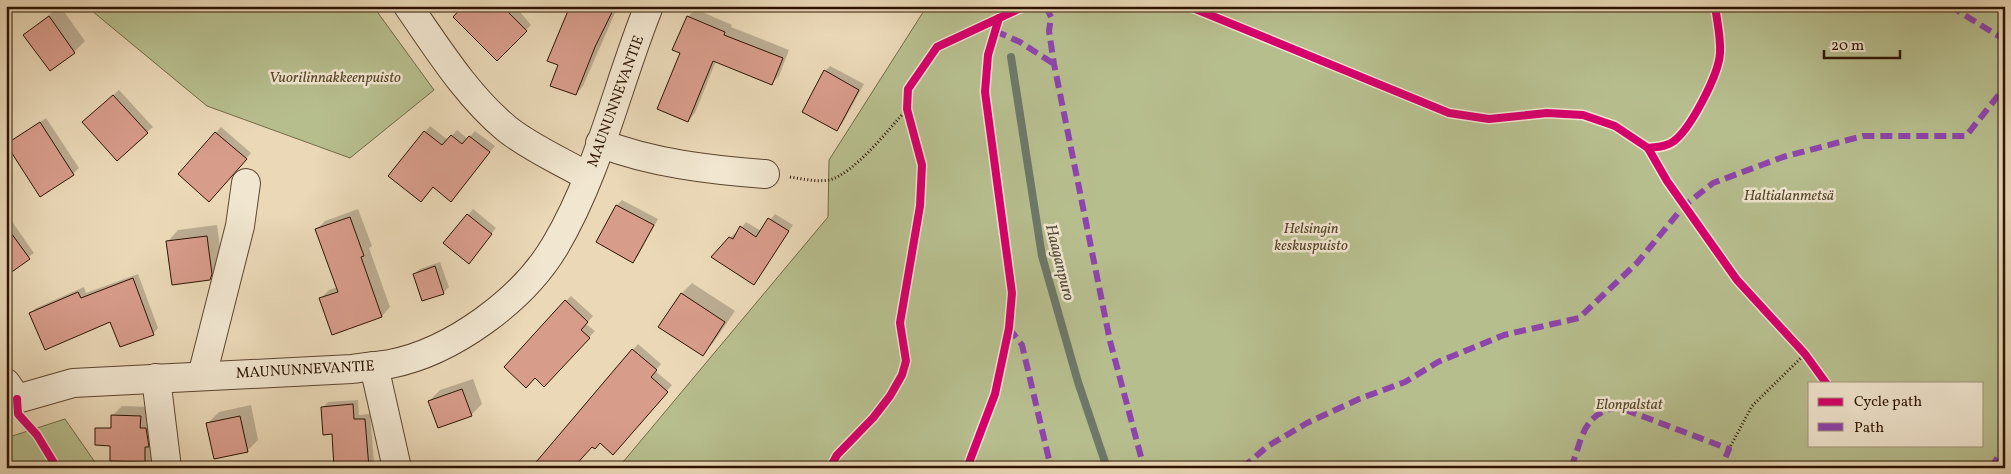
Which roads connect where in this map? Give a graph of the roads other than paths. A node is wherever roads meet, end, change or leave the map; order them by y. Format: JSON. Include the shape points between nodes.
{"nodes":[{"id":1,"x":408,"y":6,"type":"edge"},
{"id":2,"x":649,"y":6,"type":"edge"},
{"id":3,"x":600,"y":143,"type":"junction"},
{"id":4,"x":765,"y":174,"type":"road end"},
{"id":5,"x":588,"y":176,"type":"junction"},
{"id":6,"x":246,"y":183,"type":"dead end"},
{"id":7,"x":374,"y":366,"type":"junction"},
{"id":8,"x":202,"y":376,"type":"junction"},
{"id":9,"x":156,"y":378,"type":"junction"},
{"id":10,"x":10,"y":396,"type":"edge"},
{"id":11,"x":167,"y":468,"type":"edge"},
{"id":12,"x":397,"y":468,"type":"edge"}],
"edges":[{"from":1,"to":5,"type":"street","via":[[448,65],[508,130]]},
{"from":2,"to":3,"type":"street","name":"MAUNUNNEVANTIE"},
{"from":3,"to":4,"type":"street","via":[[640,156],[728,172]]},
{"from":3,"to":5,"type":"street","name":"MAUNUNNEVANTIE"},
{"from":5,"to":7,"type":"street","name":"MAUNUNNEVANTIE","via":[[555,247],[529,282],[491,316],[427,352]]},
{"from":6,"to":8,"type":"street","via":[[240,226]]},
{"from":7,"to":8,"type":"street","name":"MAUNUNNEVANTIE"},
{"from":7,"to":12,"type":"street"},
{"from":8,"to":9,"type":"street","name":"MAUNUNNEVANTIE"},
{"from":9,"to":10,"type":"street","name":"MAUNUNNEVANTIE","via":[[73,383]]},
{"from":9,"to":11,"type":"street"}]}
